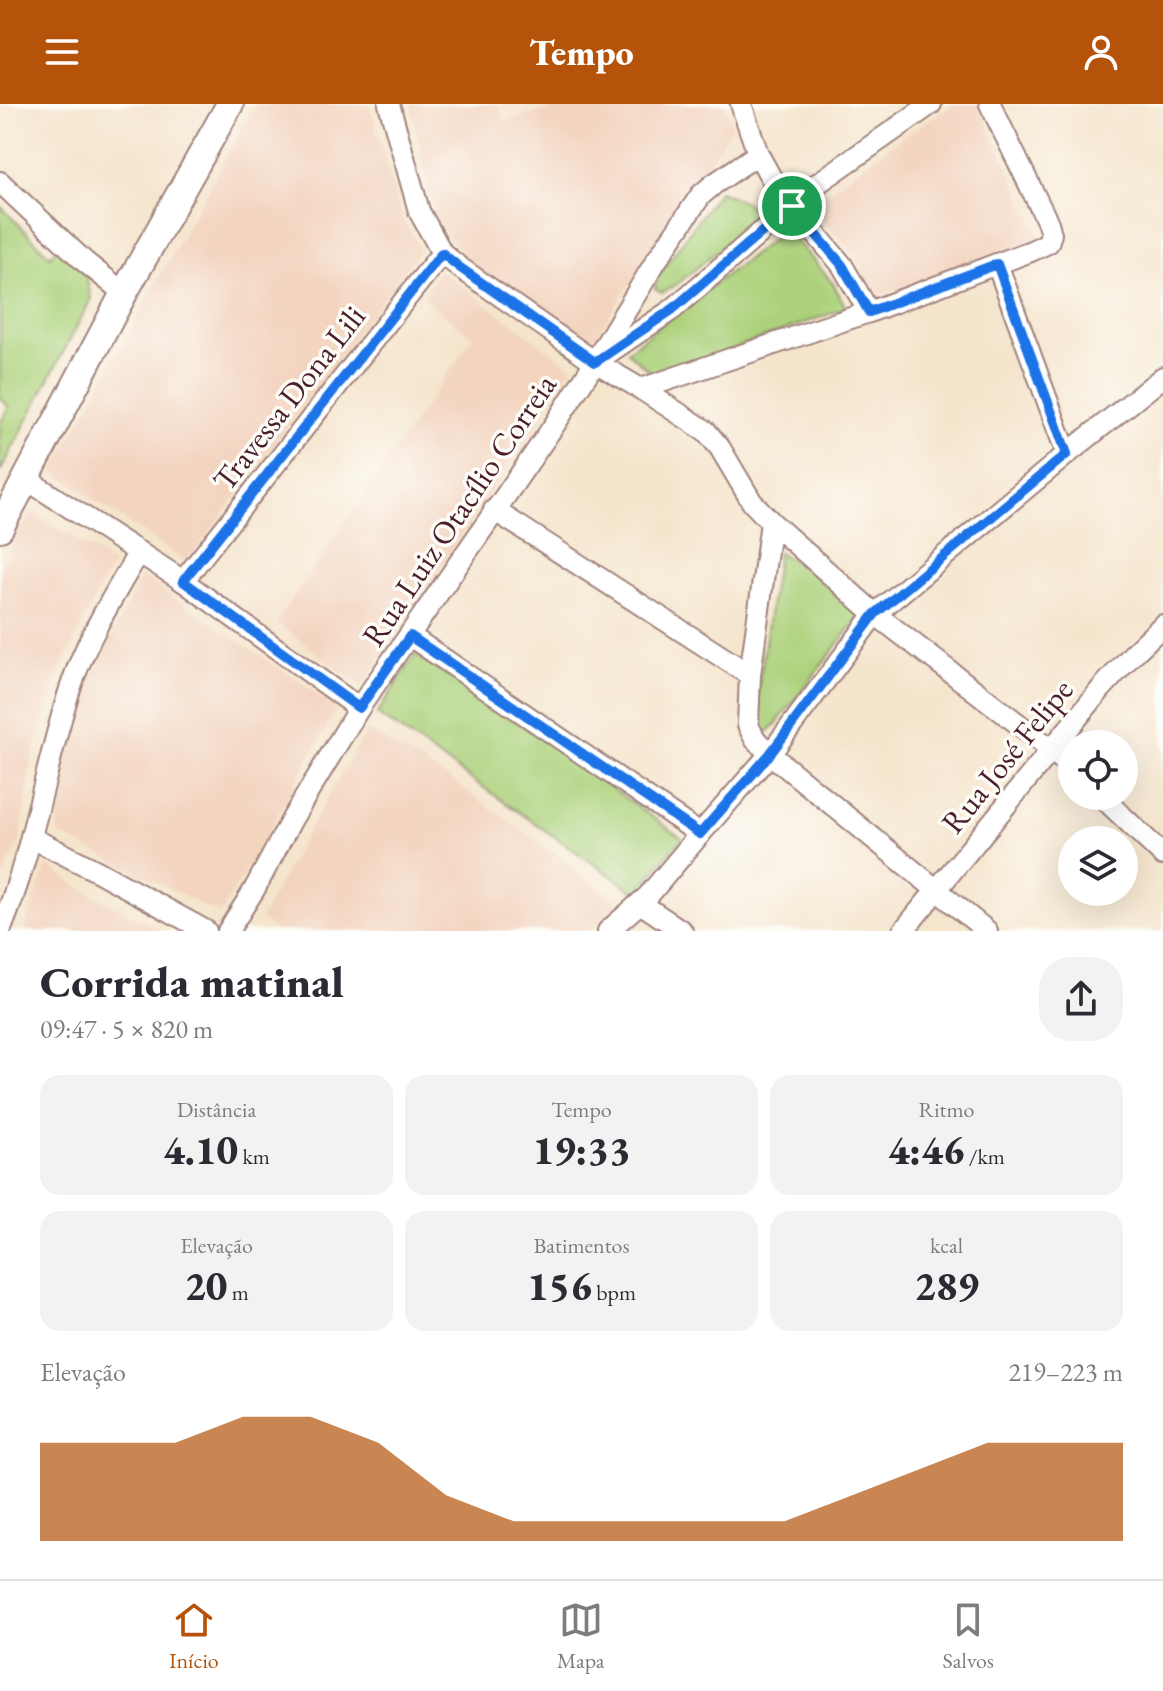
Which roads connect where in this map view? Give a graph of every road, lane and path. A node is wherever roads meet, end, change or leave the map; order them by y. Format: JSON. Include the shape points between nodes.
{"nodes":[{"id":1,"x":230,"y":104,"type":"edge"},
{"id":2,"x":389,"y":104,"type":"edge"},
{"id":3,"x":741,"y":104,"type":"edge"},
{"id":4,"x":931,"y":104,"type":"edge"},
{"id":5,"x":990,"y":104,"type":"edge"},
{"id":6,"x":758,"y":154,"type":"junction"},
{"id":7,"x":0,"y":182,"type":"edge"},
{"id":8,"x":792,"y":206,"type":"junction"},
{"id":9,"x":442,"y":253,"type":"junction"},
{"id":10,"x":997,"y":264,"type":"junction"},
{"id":11,"x":124,"y":293,"type":"junction"},
{"id":12,"x":869,"y":312,"type":"junction"},
{"id":13,"x":595,"y":362,"type":"junction"},
{"id":14,"x":1163,"y":377,"type":"edge"},
{"id":15,"x":641,"y":389,"type":"junction"},
{"id":16,"x":1067,"y":454,"type":"junction"},
{"id":17,"x":26,"y":479,"type":"junction"},
{"id":18,"x":494,"y":510,"type":"junction"},
{"id":19,"x":771,"y":522,"type":"junction"},
{"id":20,"x":0,"y":528,"type":"edge"},
{"id":21,"x":139,"y":552,"type":"junction"},
{"id":22,"x":183,"y":581,"type":"junction"},
{"id":23,"x":875,"y":614,"type":"junction"},
{"id":24,"x":1163,"y":625,"type":"edge"},
{"id":25,"x":410,"y":636,"type":"junction"},
{"id":26,"x":750,"y":675,"type":"junction"},
{"id":27,"x":359,"y":708,"type":"junction"},
{"id":28,"x":1051,"y":749,"type":"junction"},
{"id":29,"x":770,"y":754,"type":"junction"},
{"id":30,"x":1058,"y":756,"type":"edge"},
{"id":31,"x":1116,"y":810,"type":"edge"},
{"id":32,"x":700,"y":834,"type":"junction"},
{"id":33,"x":32,"y":838,"type":"junction"},
{"id":34,"x":1163,"y":855,"type":"edge"},
{"id":35,"x":937,"y":891,"type":"junction"},
{"id":36,"x":640,"y":903,"type":"junction"},
{"id":37,"x":230,"y":930,"type":"edge"},
{"id":38,"x":0,"y":931,"type":"edge"},
{"id":39,"x":206,"y":931,"type":"edge"},
{"id":40,"x":608,"y":931,"type":"edge"},
{"id":41,"x":682,"y":931,"type":"edge"},
{"id":42,"x":903,"y":931,"type":"edge"},
{"id":43,"x":987,"y":931,"type":"edge"}],
"edges":[{"from":1,"to":11,"type":"main road"},
{"from":2,"to":9,"type":"street","via":[[419,211]]},
{"from":3,"to":6,"type":"street"},
{"from":4,"to":8,"type":"street","name":"Rua Luiz Otacílio Correia"},
{"from":5,"to":10,"type":"street","via":[[1051,234],[1048,243]]},
{"from":6,"to":8,"type":"street"},
{"from":6,"to":13,"type":"street","via":[[701,195]]},
{"from":7,"to":11,"type":"street"},
{"from":8,"to":12,"type":"street","via":[[842,265]]},
{"from":8,"to":13,"type":"street","name":"Rua Luiz Otacílio Correia","via":[[673,309]]},
{"from":9,"to":13,"type":"street"},
{"from":9,"to":22,"type":"street","name":"Travessa Dona Lili"},
{"from":10,"to":12,"type":"street"},
{"from":10,"to":16,"type":"street"},
{"from":11,"to":17,"type":"main road"},
{"from":12,"to":15,"type":"street"},
{"from":13,"to":15,"type":"street"},
{"from":13,"to":18,"type":"street","name":"Rua Luiz Otacílio Correia"},
{"from":14,"to":16,"type":"street"},
{"from":15,"to":19,"type":"street","via":[[706,431]]},
{"from":16,"to":23,"type":"street"},
{"from":17,"to":20,"type":"main road"},
{"from":17,"to":21,"type":"street"},
{"from":18,"to":25,"type":"street","name":"Rua Luiz Otacílio Correia"},
{"from":18,"to":26,"type":"street"},
{"from":19,"to":23,"type":"street"},
{"from":19,"to":26,"type":"street"},
{"from":21,"to":22,"type":"street"},
{"from":21,"to":33,"type":"street","via":[[88,641],[62,716]]},
{"from":22,"to":27,"type":"street"},
{"from":23,"to":28,"type":"street"},
{"from":23,"to":29,"type":"street"},
{"from":24,"to":28,"type":"street","name":"Rua José Felipe"},
{"from":25,"to":27,"type":"street","name":"Rua Luiz Otacílio Correia"},
{"from":25,"to":32,"type":"street"},
{"from":26,"to":29,"type":"street","via":[[748,725]]},
{"from":27,"to":37,"type":"street","name":"Rua Luiz Otacílio Correia"},
{"from":28,"to":30,"type":"street"},
{"from":28,"to":35,"type":"street","name":"Rua José Felipe"},
{"from":29,"to":32,"type":"street"},
{"from":29,"to":35,"type":"street"},
{"from":31,"to":34,"type":"street"},
{"from":32,"to":36,"type":"street"},
{"from":33,"to":38,"type":"street"},
{"from":33,"to":39,"type":"street"},
{"from":35,"to":42,"type":"street","name":"Rua José Felipe"},
{"from":35,"to":43,"type":"street"},
{"from":36,"to":40,"type":"street"},
{"from":36,"to":41,"type":"street"}]}
